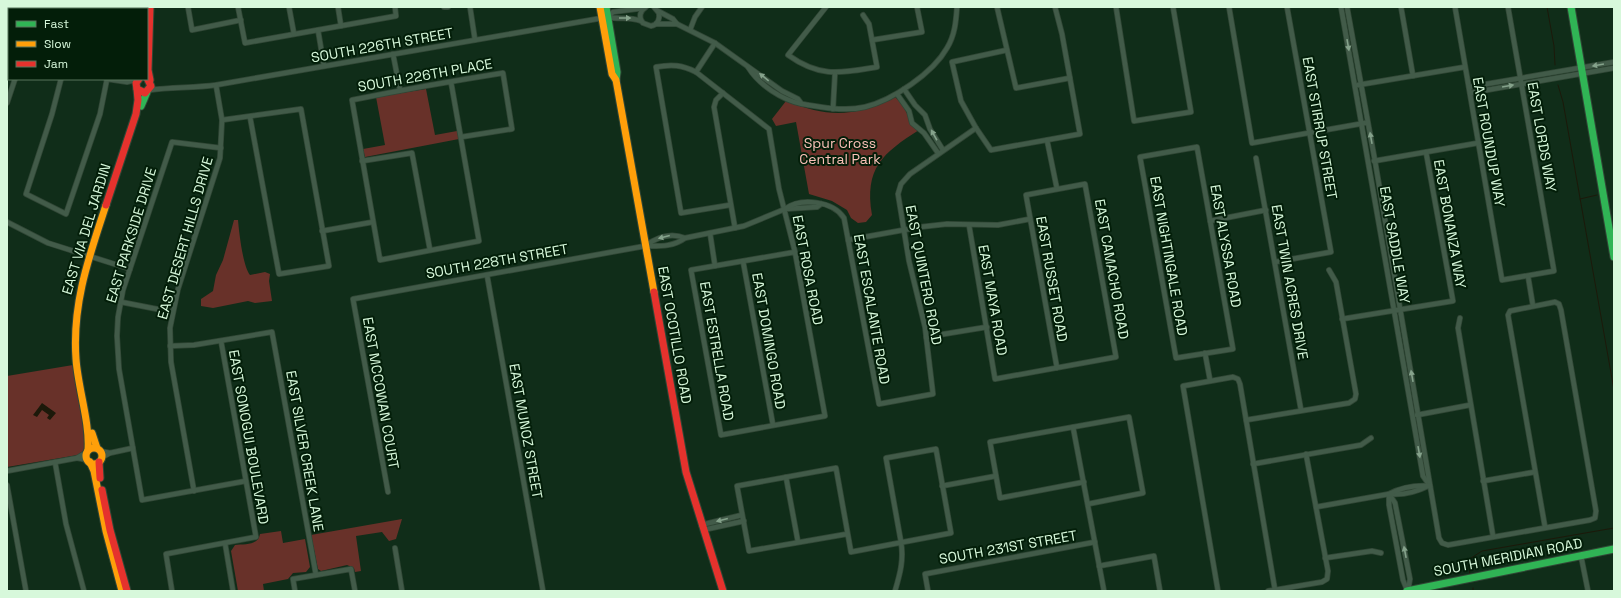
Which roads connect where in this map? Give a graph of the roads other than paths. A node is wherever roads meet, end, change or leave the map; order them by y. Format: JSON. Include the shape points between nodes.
{"nodes":[{"id":1,"x":33,"y":7,"type":"edge"},
{"id":2,"x":150,"y":7,"type":"edge"},
{"id":3,"x":188,"y":7,"type":"edge"},
{"id":4,"x":238,"y":7,"type":"edge"},
{"id":5,"x":289,"y":7,"type":"edge"},
{"id":6,"x":338,"y":7,"type":"edge"},
{"id":7,"x":395,"y":7,"type":"edge"},
{"id":8,"x":470,"y":7,"type":"edge"},
{"id":9,"x":600,"y":7,"type":"edge"},
{"id":10,"x":606,"y":7,"type":"edge"},
{"id":11,"x":702,"y":7,"type":"edge"},
{"id":12,"x":826,"y":7,"type":"edge"},
{"id":13,"x":917,"y":7,"type":"edge"},
{"id":14,"x":957,"y":7,"type":"edge"},
{"id":15,"x":997,"y":7,"type":"edge"},
{"id":16,"x":1055,"y":7,"type":"edge"},
{"id":17,"x":1116,"y":7,"type":"edge"},
{"id":18,"x":1172,"y":7,"type":"edge"},
{"id":19,"x":1229,"y":7,"type":"edge"},
{"id":20,"x":1287,"y":7,"type":"edge"},
{"id":21,"x":1341,"y":7,"type":"edge"},
{"id":22,"x":1347,"y":7,"type":"edge"},
{"id":23,"x":1401,"y":7,"type":"edge"},
{"id":24,"x":1455,"y":7,"type":"edge"},
{"id":25,"x":1508,"y":7,"type":"edge"},
{"id":26,"x":1571,"y":7,"type":"edge"},
{"id":27,"x":20,"y":8,"type":"edge"},
{"id":28,"x":645,"y":8,"type":"edge"},
{"id":29,"x":656,"y":9,"type":"edge"},
{"id":30,"x":863,"y":15,"type":"dead end"},
{"id":31,"x":605,"y":17,"type":"junction"},
{"id":32,"x":241,"y":20,"type":"junction"},
{"id":33,"x":641,"y":21,"type":"junction"},
{"id":34,"x":656,"y":24,"type":"junction"},
{"id":35,"x":677,"y":24,"type":"junction"},
{"id":36,"x":341,"y":26,"type":"junction"},
{"id":37,"x":318,"y":30,"type":"junction"},
{"id":38,"x":690,"y":30,"type":"junction"},
{"id":39,"x":294,"y":34,"type":"junction"},
{"id":40,"x":475,"y":40,"type":"junction"},
{"id":41,"x":872,"y":40,"type":"junction"},
{"id":42,"x":715,"y":43,"type":"junction"},
{"id":43,"x":1007,"y":50,"type":"junction"},
{"id":44,"x":393,"y":54,"type":"junction"},
{"id":45,"x":1614,"y":62,"type":"edge"},
{"id":46,"x":324,"y":66,"type":"junction"},
{"id":47,"x":1465,"y":67,"type":"junction"},
{"id":48,"x":1614,"y":68,"type":"edge"},
{"id":49,"x":1582,"y":71,"type":"junction"},
{"id":50,"x":696,"y":72,"type":"junction"},
{"id":51,"x":835,"y":73,"type":"junction"},
{"id":52,"x":1413,"y":76,"type":"junction"},
{"id":53,"x":1070,"y":78,"type":"junction"},
{"id":54,"x":15,"y":80,"type":"edge"},
{"id":55,"x":61,"y":80,"type":"edge"},
{"id":56,"x":107,"y":80,"type":"edge"},
{"id":57,"x":114,"y":80,"type":"edge"},
{"id":58,"x":135,"y":80,"type":"edge"},
{"id":59,"x":138,"y":80,"type":"edge"},
{"id":60,"x":149,"y":80,"type":"edge"},
{"id":61,"x":1521,"y":81,"type":"junction"},
{"id":62,"x":128,"y":82,"type":"junction"},
{"id":63,"x":451,"y":82,"type":"junction"},
{"id":64,"x":216,"y":85,"type":"junction"},
{"id":65,"x":1358,"y":85,"type":"junction"},
{"id":66,"x":160,"y":88,"type":"junction"},
{"id":67,"x":1469,"y":88,"type":"junction"},
{"id":68,"x":137,"y":89,"type":"junction"},
{"id":69,"x":400,"y":90,"type":"junction"},
{"id":70,"x":149,"y":91,"type":"junction"},
{"id":71,"x":723,"y":92,"type":"junction"},
{"id":72,"x":900,"y":92,"type":"junction"},
{"id":73,"x":1470,"y":93,"type":"junction"},
{"id":74,"x":7,"y":103,"type":"edge"},
{"id":75,"x":833,"y":109,"type":"junction"},
{"id":76,"x":920,"y":112,"type":"junction"},
{"id":77,"x":250,"y":117,"type":"junction"},
{"id":78,"x":911,"y":117,"type":"junction"},
{"id":79,"x":222,"y":120,"type":"junction"},
{"id":80,"x":926,"y":120,"type":"junction"},
{"id":81,"x":1368,"y":122,"type":"junction"},
{"id":82,"x":1362,"y":124,"type":"junction"},
{"id":83,"x":918,"y":127,"type":"junction"},
{"id":84,"x":976,"y":128,"type":"junction"},
{"id":85,"x":1309,"y":133,"type":"junction"},
{"id":86,"x":461,"y":137,"type":"junction"},
{"id":87,"x":1047,"y":140,"type":"junction"},
{"id":88,"x":1478,"y":143,"type":"junction"},
{"id":89,"x":1197,"y":147,"type":"joint"},
{"id":90,"x":221,"y":148,"type":"junction"},
{"id":91,"x":943,"y":150,"type":"junction"},
{"id":92,"x":1426,"y":152,"type":"junction"},
{"id":93,"x":938,"y":153,"type":"junction"},
{"id":94,"x":1256,"y":158,"type":"dead end"},
{"id":95,"x":362,"y":161,"type":"junction"},
{"id":96,"x":1375,"y":161,"type":"junction"},
{"id":97,"x":1369,"y":162,"type":"junction"},
{"id":98,"x":1057,"y":190,"type":"junction"},
{"id":99,"x":730,"y":205,"type":"junction"},
{"id":100,"x":785,"y":209,"type":"junction"},
{"id":101,"x":1266,"y":210,"type":"junction"},
{"id":102,"x":844,"y":218,"type":"joint"},
{"id":103,"x":1030,"y":219,"type":"junction"},
{"id":104,"x":1210,"y":221,"type":"junction"},
{"id":105,"x":7,"y":222,"type":"edge"},
{"id":106,"x":373,"y":222,"type":"junction"},
{"id":107,"x":969,"y":224,"type":"junction"},
{"id":108,"x":735,"y":228,"type":"junction"},
{"id":109,"x":322,"y":230,"type":"junction"},
{"id":110,"x":904,"y":230,"type":"junction"},
{"id":111,"x":710,"y":233,"type":"junction"},
{"id":112,"x":685,"y":238,"type":"junction"},
{"id":113,"x":848,"y":240,"type":"junction"},
{"id":114,"x":645,"y":246,"type":"junction"},
{"id":115,"x":430,"y":250,"type":"junction"},
{"id":116,"x":795,"y":252,"type":"junction"},
{"id":117,"x":1614,"y":257,"type":"edge"},
{"id":118,"x":91,"y":258,"type":"junction"},
{"id":119,"x":743,"y":261,"type":"junction"},
{"id":120,"x":1275,"y":262,"type":"junction"},
{"id":121,"x":716,"y":266,"type":"junction"},
{"id":122,"x":130,"y":269,"type":"junction"},
{"id":123,"x":1329,"y":270,"type":"dead end"},
{"id":124,"x":487,"y":275,"type":"junction"},
{"id":125,"x":1528,"y":276,"type":"junction"},
{"id":126,"x":353,"y":299,"type":"joint"},
{"id":127,"x":121,"y":302,"type":"junction"},
{"id":128,"x":1533,"y":306,"type":"junction"},
{"id":129,"x":1398,"y":310,"type":"junction"},
{"id":130,"x":172,"y":312,"type":"junction"},
{"id":131,"x":1460,"y":318,"type":"dead end"},
{"id":132,"x":1342,"y":319,"type":"junction"},
{"id":133,"x":987,"y":327,"type":"junction"},
{"id":134,"x":926,"y":337,"type":"junction"},
{"id":135,"x":221,"y":341,"type":"junction"},
{"id":136,"x":170,"y":346,"type":"junction"},
{"id":137,"x":1205,"y":353,"type":"junction"},
{"id":138,"x":75,"y":358,"type":"junction"},
{"id":139,"x":1057,"y":368,"type":"junction"},
{"id":140,"x":1210,"y":380,"type":"junction"},
{"id":141,"x":84,"y":391,"type":"junction"},
{"id":142,"x":933,"y":394,"type":"joint"},
{"id":143,"x":1470,"y":405,"type":"junction"},
{"id":144,"x":1301,"y":410,"type":"junction"},
{"id":145,"x":1419,"y":415,"type":"junction"},
{"id":146,"x":1412,"y":416,"type":"junction"},
{"id":147,"x":1246,"y":420,"type":"junction"},
{"id":148,"x":773,"y":426,"type":"junction"},
{"id":149,"x":1074,"y":427,"type":"junction"},
{"id":150,"x":1371,"y":438,"type":"dead end"},
{"id":151,"x":133,"y":448,"type":"junction"},
{"id":152,"x":88,"y":451,"type":"junction"},
{"id":153,"x":1306,"y":454,"type":"junction"},
{"id":154,"x":99,"y":455,"type":"junction"},
{"id":155,"x":77,"y":458,"type":"junction"},
{"id":156,"x":89,"y":461,"type":"junction"},
{"id":157,"x":55,"y":462,"type":"junction"},
{"id":158,"x":1253,"y":464,"type":"junction"},
{"id":159,"x":7,"y":471,"type":"edge"},
{"id":160,"x":1535,"y":472,"type":"junction"},
{"id":161,"x":996,"y":476,"type":"junction"},
{"id":162,"x":786,"y":477,"type":"junction"},
{"id":163,"x":246,"y":481,"type":"junction"},
{"id":164,"x":1483,"y":481,"type":"junction"},
{"id":165,"x":1084,"y":482,"type":"junction"},
{"id":166,"x":7,"y":485,"type":"edge"},
{"id":167,"x":942,"y":486,"type":"junction"},
{"id":168,"x":1430,"y":486,"type":"junction"},
{"id":169,"x":194,"y":491,"type":"junction"},
{"id":170,"x":388,"y":492,"type":"dead end"},
{"id":171,"x":1389,"y":494,"type":"junction"},
{"id":172,"x":1088,"y":504,"type":"junction"},
{"id":173,"x":1316,"y":507,"type":"junction"},
{"id":174,"x":742,"y":514,"type":"junction"},
{"id":175,"x":744,"y":521,"type":"junction"},
{"id":176,"x":1545,"y":527,"type":"junction"},
{"id":177,"x":702,"y":528,"type":"junction"},
{"id":178,"x":847,"y":534,"type":"junction"},
{"id":179,"x":1493,"y":536,"type":"junction"},
{"id":180,"x":798,"y":542,"type":"junction"},
{"id":181,"x":901,"y":542,"type":"junction"},
{"id":182,"x":1095,"y":542,"type":"junction"},
{"id":183,"x":225,"y":543,"type":"junction"},
{"id":184,"x":395,"y":548,"type":"dead end"},
{"id":185,"x":1614,"y":549,"type":"edge"},
{"id":186,"x":1381,"y":553,"type":"dead end"},
{"id":187,"x":1581,"y":556,"type":"junction"},
{"id":188,"x":1325,"y":558,"type":"junction"},
{"id":189,"x":1099,"y":566,"type":"junction"},
{"id":190,"x":316,"y":575,"type":"junction"},
{"id":191,"x":1275,"y":590,"type":"junction"},
{"id":192,"x":26,"y":591,"type":"edge"},
{"id":193,"x":84,"y":591,"type":"edge"},
{"id":194,"x":122,"y":591,"type":"edge"},
{"id":195,"x":127,"y":591,"type":"edge"},
{"id":196,"x":172,"y":591,"type":"edge"},
{"id":197,"x":233,"y":591,"type":"edge"},
{"id":198,"x":295,"y":591,"type":"edge"},
{"id":199,"x":355,"y":591,"type":"edge"},
{"id":200,"x":402,"y":591,"type":"edge"},
{"id":201,"x":543,"y":591,"type":"edge"},
{"id":202,"x":723,"y":591,"type":"edge"},
{"id":203,"x":895,"y":591,"type":"edge"},
{"id":204,"x":928,"y":591,"type":"edge"},
{"id":205,"x":1104,"y":591,"type":"edge"},
{"id":206,"x":1160,"y":591,"type":"edge"},
{"id":207,"x":1218,"y":591,"type":"edge"},
{"id":208,"x":1268,"y":591,"type":"edge"},
{"id":209,"x":1407,"y":591,"type":"edge"},
{"id":210,"x":1588,"y":591,"type":"edge"}],
"edges":[{"from":1,"to":27,"type":"street"},
{"from":2,"to":60,"type":"street"},
{"from":3,"to":32,"type":"street","via":[[192,30]]},
{"from":4,"to":32,"type":"street"},
{"from":5,"to":39,"type":"street"},
{"from":6,"to":36,"type":"street"},
{"from":7,"to":36,"type":"street","via":[[396,16]]},
{"from":8,"to":40,"type":"street"},
{"from":9,"to":31,"type":"street","name":"EAST OCOTILLO ROAD"},
{"from":10,"to":31,"type":"street","name":"EAST OCOTILLO ROAD"},
{"from":11,"to":38,"type":"street"},
{"from":12,"to":51,"type":"street","via":[[788,55],[816,70]]},
{"from":13,"to":41,"type":"street","via":[[922,32]]},
{"from":14,"to":72,"type":"street","via":[[954,34],[942,56],[934,66]]},
{"from":15,"to":43,"type":"street"},
{"from":16,"to":53,"type":"street"},
{"from":17,"to":18,"type":"street","via":[[1134,121],[1191,112]]},
{"from":19,"to":85,"type":"street","via":[[1252,143]]},
{"from":20,"to":85,"type":"street","name":"EAST STIRRUP STREET"},
{"from":21,"to":65,"type":"street","name":"EAST SADDLE WAY","one_way":true},
{"from":22,"to":65,"type":"street","name":"EAST SADDLE WAY"},
{"from":23,"to":52,"type":"street"},
{"from":24,"to":47,"type":"street","name":"EAST ROUNDUP WAY"},
{"from":25,"to":61,"type":"street","name":"EAST LORDS WAY"},
{"from":26,"to":49,"type":"street"},
{"from":28,"to":31,"type":"street","via":[[613,12]]},
{"from":28,"to":33,"type":"street","via":[[640,14]]},
{"from":29,"to":34,"type":"street","via":[[660,16]]},
{"from":29,"to":35,"type":"street"},
{"from":30,"to":41,"type":"street","via":[[869,24]]},
{"from":31,"to":33,"type":"street","one_way":true,"via":[[628,17]]},
{"from":31,"to":40,"type":"street","name":"SOUTH 226TH STREET"},
{"from":31,"to":114,"type":"street","name":"EAST OCOTILLO ROAD","via":[[617,72],[616,80]]},
{"from":32,"to":39,"type":"street","via":[[245,43]]},
{"from":33,"to":34,"type":"street","via":[[648,26]]},
{"from":34,"to":35,"type":"street"},
{"from":35,"to":38,"type":"street"},
{"from":36,"to":37,"type":"street"},
{"from":37,"to":39,"type":"street"},
{"from":37,"to":46,"type":"street"},
{"from":38,"to":42,"type":"street"},
{"from":40,"to":44,"type":"street","name":"SOUTH 226TH STREET"},
{"from":41,"to":51,"type":"street","via":[[876,67]]},
{"from":42,"to":50,"type":"street"},
{"from":42,"to":75,"type":"street","via":[[748,67],[752,75],[778,94],[796,104]]},
{"from":43,"to":53,"type":"street","via":[[1016,88]]},
{"from":43,"to":84,"type":"street","via":[[952,62],[961,101]]},
{"from":44,"to":46,"type":"street","name":"SOUTH 226TH STREET"},
{"from":44,"to":69,"type":"street"},
{"from":45,"to":49,"type":"street","one_way":true},
{"from":46,"to":64,"type":"street","name":"SOUTH 226TH STREET"},
{"from":47,"to":52,"type":"street"},
{"from":47,"to":67,"type":"street","name":"EAST ROUNDUP WAY"},
{"from":48,"to":49,"type":"street"},
{"from":49,"to":61,"type":"street"},
{"from":49,"to":117,"type":"street"},
{"from":50,"to":71,"type":"street"},
{"from":50,"to":99,"type":"street","via":[[673,64],[656,66],[681,213]]},
{"from":51,"to":75,"type":"street"},
{"from":52,"to":65,"type":"street"},
{"from":53,"to":87,"type":"street","via":[[1080,134]]},
{"from":54,"to":74,"type":"street"},
{"from":55,"to":56,"type":"street","via":[[26,194],[66,214],[100,114]]},
{"from":57,"to":62,"type":"street"},
{"from":58,"to":62,"type":"street"},
{"from":59,"to":68,"type":"street","name":"EAST VIA DEL JARDIN"},
{"from":60,"to":66,"type":"street"},
{"from":60,"to":70,"type":"street","name":"EAST VIA DEL JARDIN"},
{"from":61,"to":67,"type":"street"},
{"from":73,"to":61,"type":"street","one_way":true},
{"from":61,"to":125,"type":"street","name":"EAST LORDS WAY","via":[[1554,271]]},
{"from":62,"to":68,"type":"street"},
{"from":63,"to":69,"type":"street","name":"SOUTH 226TH PLACE"},
{"from":63,"to":86,"type":"street"},
{"from":63,"to":86,"type":"street","name":"SOUTH 226TH PLACE","via":[[503,73],[512,129]]},
{"from":64,"to":66,"type":"street","name":"SOUTH 226TH STREET"},
{"from":64,"to":79,"type":"street","name":"EAST DESERT HILLS DRIVE"},
{"from":65,"to":81,"type":"street","name":"EAST SADDLE WAY"},
{"from":65,"to":82,"type":"street","name":"EAST SADDLE WAY"},
{"from":66,"to":70,"type":"street","name":"SOUTH 226TH STREET"},
{"from":67,"to":73,"type":"street","name":"EAST ROUNDUP WAY"},
{"from":68,"to":70,"type":"street","via":[[143,93]]},
{"from":68,"to":118,"type":"street","name":"EAST VIA DEL JARDIN","via":[[136,114]]},
{"from":69,"to":95,"type":"street","name":"SOUTH 226TH PLACE","via":[[352,100]]},
{"from":70,"to":118,"type":"street","name":"EAST VIA DEL JARDIN","via":[[143,98],[132,140]]},
{"from":71,"to":99,"type":"street","via":[[714,107]]},
{"from":71,"to":100,"type":"street","name":"EAST ROSA ROAD","via":[[769,128],[779,189]]},
{"from":72,"to":75,"type":"street","via":[[864,107]]},
{"from":72,"to":76,"type":"street"},
{"from":72,"to":78,"type":"street"},
{"from":73,"to":88,"type":"street","name":"EAST ROUNDUP WAY"},
{"from":76,"to":78,"type":"street","via":[[914,113]]},
{"from":76,"to":80,"type":"street"},
{"from":77,"to":79,"type":"street"},
{"from":77,"to":109,"type":"street","via":[[301,109]]},
{"from":77,"to":109,"type":"street","via":[[279,274],[328,266]]},
{"from":78,"to":83,"type":"street","via":[[912,123]]},
{"from":79,"to":90,"type":"street","name":"EAST DESERT HILLS DRIVE"},
{"from":80,"to":83,"type":"street"},
{"from":91,"to":80,"type":"street","one_way":true},
{"from":81,"to":82,"type":"street"},
{"from":96,"to":81,"type":"street","name":"EAST SADDLE WAY","one_way":true},
{"from":82,"to":85,"type":"street"},
{"from":82,"to":97,"type":"street","name":"EAST SADDLE WAY"},
{"from":83,"to":93,"type":"street"},
{"from":84,"to":87,"type":"street","via":[[991,150]]},
{"from":84,"to":91,"type":"street","name":"EAST QUINTERO ROAD"},
{"from":85,"to":120,"type":"street","name":"EAST STIRRUP STREET","via":[[1331,252]]},
{"from":86,"to":115,"type":"street","via":[[479,241]]},
{"from":87,"to":98,"type":"street"},
{"from":88,"to":92,"type":"street"},
{"from":88,"to":125,"type":"street","name":"EAST ROUNDUP WAY","via":[[1502,280]]},
{"from":89,"to":104,"type":"street","name":"EAST ALYSSA ROAD"},
{"from":89,"to":137,"type":"street","name":"EAST NIGHTINGALE ROAD","via":[[1140,157],[1176,358]]},
{"from":90,"to":122,"type":"street","name":"EAST PARKSIDE DRIVE","via":[[172,142]]},
{"from":90,"to":130,"type":"street","name":"EAST DESERT HILLS DRIVE","via":[[218,170]]},
{"from":91,"to":93,"type":"street","name":"EAST QUINTERO ROAD"},
{"from":92,"to":96,"type":"street"},
{"from":92,"to":129,"type":"street","name":"EAST BONANZA WAY","via":[[1453,301]]},
{"from":93,"to":110,"type":"street","name":"EAST QUINTERO ROAD","via":[[901,184],[898,194]]},
{"from":94,"to":101,"type":"street","name":"EAST TWIN ACRES DRIVE"},
{"from":95,"to":106,"type":"street"},
{"from":95,"to":115,"type":"street","via":[[412,153]]},
{"from":96,"to":97,"type":"street"},
{"from":96,"to":129,"type":"street","name":"EAST SADDLE WAY"},
{"from":97,"to":129,"type":"street","name":"EAST SADDLE WAY"},
{"from":98,"to":103,"type":"street","name":"EAST RUSSET ROAD","via":[[1026,195]]},
{"from":98,"to":139,"type":"street","name":"EAST CAMACHO ROAD","via":[[1086,184],[1116,357]]},
{"from":99,"to":108,"type":"street"},
{"from":100,"to":102,"type":"street","name":"SOUTH 228TH STREET","via":[[807,205],[817,207],[821,204],[837,210]]},
{"from":100,"to":108,"type":"street","name":"SOUTH 228TH STREET"},
{"from":100,"to":116,"type":"street","name":"EAST ROSA ROAD"},
{"from":101,"to":104,"type":"street"},
{"from":101,"to":120,"type":"street","name":"EAST TWIN ACRES DRIVE"},
{"from":102,"to":113,"type":"street","name":"EAST ESCALANTE ROAD"},
{"from":103,"to":107,"type":"street","via":[[998,225]]},
{"from":103,"to":139,"type":"street","name":"EAST RUSSET ROAD"},
{"from":104,"to":137,"type":"street","name":"EAST ALYSSA ROAD","via":[[1233,348]]},
{"from":105,"to":118,"type":"street","via":[[40,240]]},
{"from":106,"to":109,"type":"street"},
{"from":106,"to":115,"type":"street","via":[[380,260]]},
{"from":107,"to":110,"type":"street","via":[[947,224]]},
{"from":107,"to":133,"type":"street","name":"EAST MAYA ROAD"},
{"from":108,"to":111,"type":"street","name":"SOUTH 228TH STREET"},
{"from":110,"to":113,"type":"street"},
{"from":110,"to":134,"type":"street","name":"EAST QUINTERO ROAD"},
{"from":111,"to":112,"type":"street","name":"SOUTH 228TH STREET"},
{"from":111,"to":121,"type":"street","name":"EAST ESTRELLA ROAD"},
{"from":112,"to":114,"type":"street","name":"SOUTH 228TH STREET","via":[[671,245]]},
{"from":112,"to":114,"type":"street","name":"SOUTH 228TH STREET","one_way":true,"via":[[678,235],[666,236],[654,239]]},
{"from":113,"to":142,"type":"street","name":"EAST ESCALANTE ROAD","via":[[878,404]]},
{"from":114,"to":124,"type":"street","name":"SOUTH 228TH STREET"},
{"from":114,"to":177,"type":"street","name":"EAST OCOTILLO ROAD","via":[[686,472]]},
{"from":116,"to":119,"type":"street"},
{"from":116,"to":148,"type":"street","name":"EAST ROSA ROAD","via":[[825,416]]},
{"from":118,"to":122,"type":"street"},
{"from":118,"to":138,"type":"street","name":"EAST VIA DEL JARDIN","via":[[82,280],[76,309]]},
{"from":118,"to":141,"type":"street","name":"EAST VIA DEL JARDIN","via":[[79,324],[79,356]]},
{"from":119,"to":121,"type":"street"},
{"from":119,"to":148,"type":"street","name":"EAST DOMINGO ROAD"},
{"from":120,"to":144,"type":"street","name":"EAST TWIN ACRES DRIVE"},
{"from":121,"to":148,"type":"street","name":"EAST ESTRELLA ROAD","via":[[692,270],[721,435]]},
{"from":122,"to":127,"type":"street","name":"EAST PARKSIDE DRIVE"},
{"from":123,"to":132,"type":"street","via":[[1336,282]]},
{"from":124,"to":126,"type":"street","name":"SOUTH 228TH STREET"},
{"from":124,"to":201,"type":"street","name":"EAST MUNOZ STREET"},
{"from":125,"to":128,"type":"street"},
{"from":126,"to":170,"type":"street","name":"EAST MCCOWAN COURT"},
{"from":127,"to":130,"type":"street"},
{"from":127,"to":151,"type":"street","name":"EAST PARKSIDE DRIVE","via":[[117,352]]},
{"from":128,"to":160,"type":"street","via":[[1510,311],[1508,315]]},
{"from":128,"to":176,"type":"street","via":[[1555,302],[1562,310],[1596,511],[1595,518],[1590,520]]},
{"from":129,"to":132,"type":"street"},
{"from":145,"to":129,"type":"street","name":"EAST SADDLE WAY","one_way":true},
{"from":129,"to":146,"type":"street","name":"EAST SADDLE WAY"},
{"from":130,"to":136,"type":"street","name":"EAST DESERT HILLS DRIVE"},
{"from":131,"to":143,"type":"street","via":[[1458,328]]},
{"from":132,"to":144,"type":"street","via":[[1355,399],[1349,403]]},
{"from":133,"to":134,"type":"street"},
{"from":133,"to":139,"type":"street","name":"EAST MAYA ROAD","via":[[996,379]]},
{"from":134,"to":142,"type":"street","name":"EAST QUINTERO ROAD"},
{"from":135,"to":136,"type":"street"},
{"from":135,"to":163,"type":"street","name":"EAST SONOGUI BOULEVARD"},
{"from":135,"to":190,"type":"street","name":"EAST SILVER CREEK LANE","via":[[272,332]]},
{"from":136,"to":169,"type":"street","name":"EAST DESERT HILLS DRIVE"},
{"from":137,"to":140,"type":"street"},
{"from":138,"to":141,"type":"street"},
{"from":138,"to":152,"type":"street","name":"EAST VIA DEL JARDIN","via":[[89,437]]},
{"from":140,"to":147,"type":"street","via":[[1233,377],[1238,379]]},
{"from":140,"to":207,"type":"street","via":[[1183,386],[1183,392]]},
{"from":141,"to":154,"type":"street","name":"EAST VIA DEL JARDIN","via":[[92,436]]},
{"from":143,"to":145,"type":"street"},
{"from":143,"to":164,"type":"street"},
{"from":144,"to":147,"type":"street"},
{"from":145,"to":146,"type":"street"},
{"from":145,"to":168,"type":"street","name":"EAST SADDLE WAY"},
{"from":146,"to":168,"type":"street","name":"EAST SADDLE WAY","one_way":true,"via":[[1423,476]]},
{"from":147,"to":158,"type":"street"},
{"from":149,"to":161,"type":"street","via":[[990,442]]},
{"from":149,"to":165,"type":"street"},
{"from":149,"to":172,"type":"street","via":[[1129,416],[1143,492]]},
{"from":150,"to":153,"type":"street","via":[[1361,445]]},
{"from":151,"to":154,"type":"street"},
{"from":151,"to":169,"type":"street","name":"EAST PARKSIDE DRIVE","via":[[142,500]]},
{"from":152,"to":154,"type":"street","via":[[92,448]]},
{"from":152,"to":155,"type":"street"},
{"from":152,"to":156,"type":"street","name":"EAST VIA DEL JARDIN"},
{"from":153,"to":158,"type":"street"},
{"from":153,"to":173,"type":"street"},
{"from":154,"to":156,"type":"street","via":[[94,463]]},
{"from":154,"to":195,"type":"street","name":"EAST VIA DEL JARDIN","via":[[99,476]]},
{"from":155,"to":156,"type":"street"},
{"from":155,"to":157,"type":"street"},
{"from":156,"to":194,"type":"street","via":[[94,471]]},
{"from":157,"to":159,"type":"street"},
{"from":157,"to":193,"type":"street","via":[[66,524]]},
{"from":158,"to":191,"type":"street"},
{"from":160,"to":164,"type":"street"},
{"from":160,"to":176,"type":"street"},
{"from":161,"to":165,"type":"street","via":[[1000,498]]},
{"from":161,"to":167,"type":"street"},
{"from":162,"to":174,"type":"street","via":[[737,486]]},
{"from":162,"to":178,"type":"street","via":[[836,468]]},
{"from":162,"to":180,"type":"street"},
{"from":163,"to":169,"type":"street"},
{"from":163,"to":183,"type":"street","name":"EAST SONOGUI BOULEVARD","via":[[256,537]]},
{"from":164,"to":179,"type":"street"},
{"from":165,"to":172,"type":"street"},
{"from":166,"to":192,"type":"street"},
{"from":167,"to":181,"type":"street","via":[[950,533]]},
{"from":167,"to":181,"type":"street","via":[[936,449],[886,458]]},
{"from":168,"to":171,"type":"street","via":[[1417,485]]},
{"from":168,"to":179,"type":"street","name":"EAST SADDLE WAY","via":[[1442,543],[1448,545]]},
{"from":171,"to":173,"type":"street"},
{"from":171,"to":209,"type":"street","via":[[1395,503],[1410,579]]},
{"from":172,"to":182,"type":"street"},
{"from":173,"to":188,"type":"street"},
{"from":174,"to":175,"type":"street"},
{"from":174,"to":177,"type":"street","one_way":true},
{"from":175,"to":177,"type":"street"},
{"from":175,"to":180,"type":"street","via":[[749,551]]},
{"from":176,"to":179,"type":"street"},
{"from":177,"to":202,"type":"street","name":"EAST OCOTILLO ROAD"},
{"from":178,"to":180,"type":"street"},
{"from":178,"to":181,"type":"street","via":[[851,552]]},
{"from":181,"to":203,"type":"street","via":[[902,566]]},
{"from":182,"to":189,"type":"street"},
{"from":182,"to":204,"type":"street","name":"SOUTH 231ST STREET","via":[[925,574]]},
{"from":183,"to":196,"type":"street","via":[[166,554]]},
{"from":183,"to":197,"type":"street"},
{"from":184,"to":200,"type":"street"},
{"from":185,"to":187,"type":"street","name":"SOUTH MERIDIAN ROAD"},
{"from":186,"to":188,"type":"street","via":[[1372,551]]},
{"from":187,"to":209,"type":"street","name":"SOUTH MERIDIAN ROAD"},
{"from":187,"to":210,"type":"street"},
{"from":188,"to":191,"type":"street","via":[[1327,579]]},
{"from":189,"to":205,"type":"street"},
{"from":189,"to":206,"type":"street","via":[[1154,556]]},
{"from":190,"to":198,"type":"street","via":[[292,579]]},
{"from":190,"to":199,"type":"street","via":[[351,569]]},
{"from":191,"to":208,"type":"street"}]}
